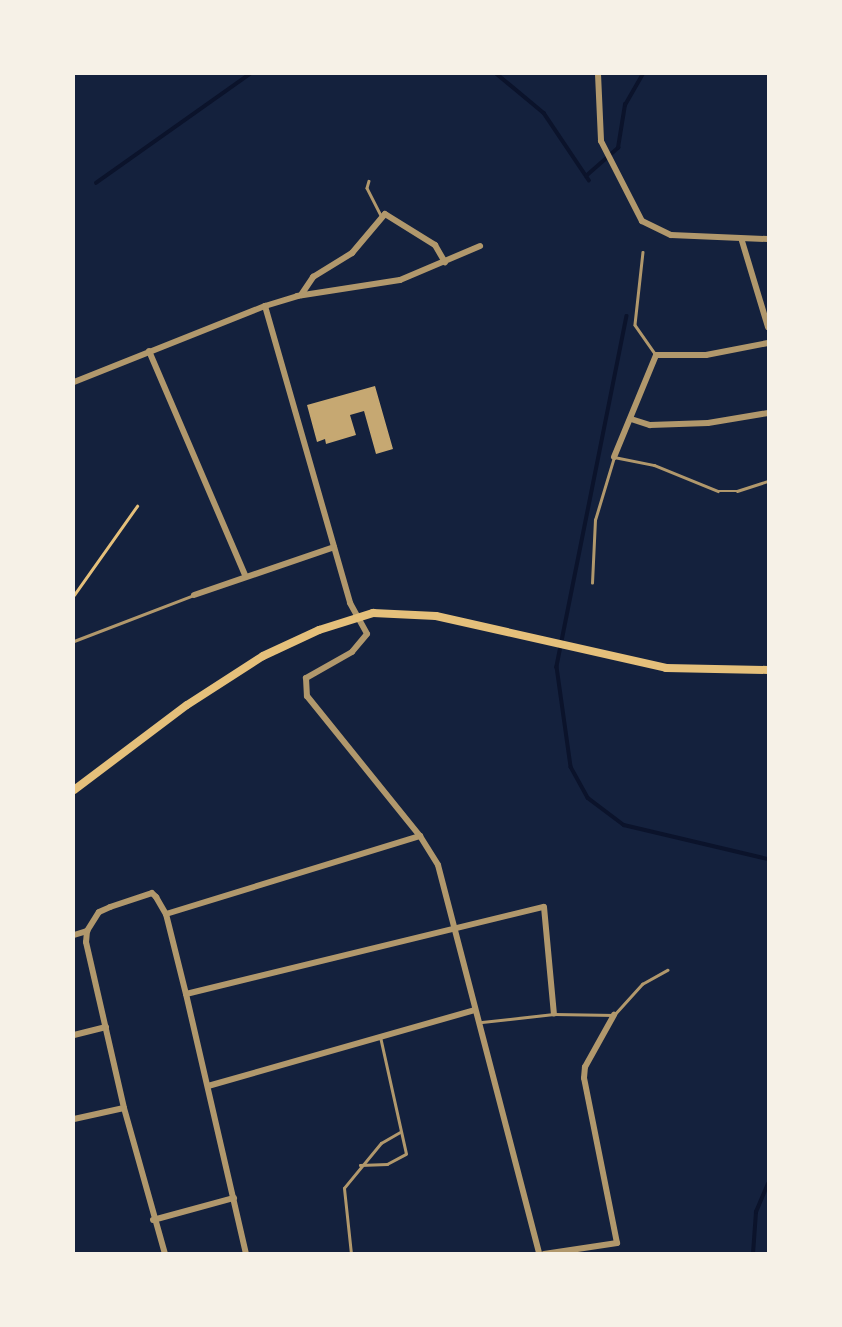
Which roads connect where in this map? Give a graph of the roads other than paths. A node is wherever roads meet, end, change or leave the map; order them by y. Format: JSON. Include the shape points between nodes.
{"nodes":[{"id":1,"x":598,"y":74,"type":"edge"},
{"id":2,"x":369,"y":181,"type":"dead end"},
{"id":3,"x":381,"y":216,"type":"junction"},
{"id":4,"x":768,"y":239,"type":"edge"},
{"id":5,"x":742,"y":241,"type":"junction"},
{"id":6,"x":480,"y":246,"type":"dead end"},
{"id":7,"x":643,"y":252,"type":"dead end"},
{"id":8,"x":444,"y":262,"type":"junction"},
{"id":9,"x":301,"y":295,"type":"junction"},
{"id":10,"x":265,"y":306,"type":"junction"},
{"id":11,"x":768,"y":327,"type":"edge"},
{"id":12,"x":768,"y":343,"type":"edge"},
{"id":13,"x":149,"y":351,"type":"junction"},
{"id":14,"x":656,"y":355,"type":"junction"},
{"id":15,"x":74,"y":382,"type":"edge"},
{"id":16,"x":768,"y":412,"type":"edge"},
{"id":17,"x":631,"y":419,"type":"junction"},
{"id":18,"x":614,"y":457,"type":"junction"},
{"id":19,"x":768,"y":481,"type":"edge"},
{"id":20,"x":334,"y":547,"type":"junction"},
{"id":21,"x":245,"y":575,"type":"junction"},
{"id":22,"x":592,"y":583,"type":"dead end"},
{"id":23,"x":194,"y":595,"type":"joint"},
{"id":24,"x":358,"y":616,"type":"junction"},
{"id":25,"x":74,"y":641,"type":"edge"},
{"id":26,"x":768,"y":670,"type":"edge"},
{"id":27,"x":74,"y":790,"type":"edge"},
{"id":28,"x":421,"y":836,"type":"junction"},
{"id":29,"x":166,"y":914,"type":"junction"},
{"id":30,"x":455,"y":930,"type":"junction"},
{"id":31,"x":87,"y":931,"type":"junction"},
{"id":32,"x":74,"y":935,"type":"edge"},
{"id":33,"x":667,"y":970,"type":"dead end"},
{"id":34,"x":186,"y":994,"type":"junction"},
{"id":35,"x":474,"y":1010,"type":"junction"},
{"id":36,"x":554,"y":1014,"type":"junction"},
{"id":37,"x":614,"y":1015,"type":"junction"},
{"id":38,"x":477,"y":1022,"type":"junction"},
{"id":39,"x":106,"y":1027,"type":"junction"},
{"id":40,"x":74,"y":1035,"type":"edge"},
{"id":41,"x":380,"y":1037,"type":"junction"},
{"id":42,"x":208,"y":1086,"type":"junction"},
{"id":43,"x":124,"y":1108,"type":"junction"},
{"id":44,"x":74,"y":1119,"type":"edge"},
{"id":45,"x":400,"y":1132,"type":"junction"},
{"id":46,"x":360,"y":1165,"type":"junction"},
{"id":47,"x":234,"y":1198,"type":"junction"},
{"id":48,"x":153,"y":1220,"type":"junction"},
{"id":49,"x":165,"y":1254,"type":"edge"},
{"id":50,"x":246,"y":1254,"type":"edge"},
{"id":51,"x":351,"y":1254,"type":"edge"},
{"id":52,"x":542,"y":1254,"type":"edge"}],
"edges":[{"from":1,"to":5,"type":"street","via":[[604,149],[629,202],[653,229],[671,235]]},
{"from":2,"to":3,"type":"lane","via":[[367,188]]},
{"from":3,"to":8,"type":"street","via":[[386,214],[435,244]]},
{"from":3,"to":9,"type":"street","via":[[352,253],[313,277]]},
{"from":4,"to":5,"type":"street"},
{"from":5,"to":11,"type":"street"},
{"from":6,"to":8,"type":"street"},
{"from":7,"to":14,"type":"lane","via":[[635,325]]},
{"from":8,"to":9,"type":"street","via":[[382,285]]},
{"from":9,"to":10,"type":"street"},
{"from":10,"to":13,"type":"street"},
{"from":10,"to":20,"type":"street"},
{"from":12,"to":14,"type":"street","via":[[706,355]]},
{"from":13,"to":15,"type":"street"},
{"from":13,"to":21,"type":"street"},
{"from":14,"to":17,"type":"street"},
{"from":16,"to":17,"type":"street","via":[[708,423],[650,425]]},
{"from":17,"to":18,"type":"street"},
{"from":18,"to":19,"type":"lane","via":[[654,465],[718,491],[737,491]]},
{"from":18,"to":22,"type":"lane","via":[[595,520]]},
{"from":20,"to":21,"type":"street"},
{"from":20,"to":24,"type":"street"},
{"from":21,"to":23,"type":"street"},
{"from":23,"to":25,"type":"lane"},
{"from":24,"to":26,"type":"main road","via":[[413,613],[685,671]]},
{"from":24,"to":27,"type":"main road","via":[[293,641],[223,680]]},
{"from":24,"to":28,"type":"street","via":[[367,634],[363,642],[314,670],[304,687]]},
{"from":28,"to":29,"type":"street"},
{"from":28,"to":30,"type":"street","via":[[438,865]]},
{"from":29,"to":31,"type":"street","via":[[152,893],[99,912]]},
{"from":29,"to":34,"type":"street"},
{"from":30,"to":34,"type":"street"},
{"from":30,"to":35,"type":"street"},
{"from":30,"to":36,"type":"street","via":[[544,907]]},
{"from":31,"to":32,"type":"street"},
{"from":31,"to":39,"type":"street"},
{"from":33,"to":37,"type":"lane","via":[[642,984]]},
{"from":34,"to":42,"type":"street"},
{"from":35,"to":38,"type":"street"},
{"from":35,"to":41,"type":"street"},
{"from":36,"to":37,"type":"lane"},
{"from":36,"to":38,"type":"lane"},
{"from":37,"to":52,"type":"street","via":[[585,1066],[584,1078],[617,1243]]},
{"from":38,"to":52,"type":"street"},
{"from":39,"to":40,"type":"street"},
{"from":39,"to":43,"type":"street"},
{"from":41,"to":42,"type":"street"},
{"from":41,"to":45,"type":"lane"},
{"from":42,"to":47,"type":"street"},
{"from":43,"to":44,"type":"street"},
{"from":43,"to":48,"type":"street"},
{"from":45,"to":46,"type":"lane","via":[[381,1143]]},
{"from":45,"to":46,"type":"lane","via":[[406,1154],[398,1161]]},
{"from":46,"to":51,"type":"lane","via":[[344,1188]]},
{"from":47,"to":48,"type":"street"},
{"from":47,"to":50,"type":"street"},
{"from":48,"to":49,"type":"street"}]}
